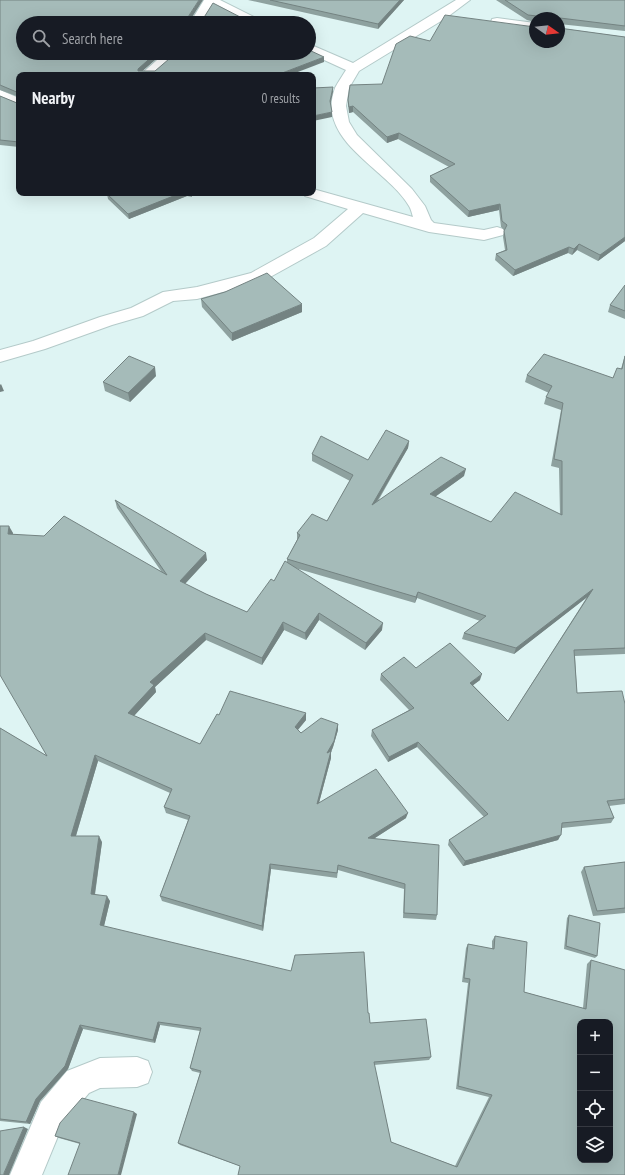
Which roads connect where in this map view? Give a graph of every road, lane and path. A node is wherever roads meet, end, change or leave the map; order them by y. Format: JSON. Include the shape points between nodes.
{"nodes":[{"id":1,"x":210,"y":0,"type":"edge"},
{"id":2,"x":464,"y":0,"type":"edge"},
{"id":3,"x":442,"y":15,"type":"junction"},
{"id":4,"x":200,"y":16,"type":"edge"},
{"id":5,"x":241,"y":16,"type":"edge"},
{"id":6,"x":457,"y":17,"type":"edge"},
{"id":7,"x":488,"y":21,"type":"edge"},
{"id":8,"x":529,"y":25,"type":"edge"},
{"id":9,"x":316,"y":51,"type":"edge"},
{"id":10,"x":165,"y":60,"type":"edge"},
{"id":11,"x":354,"y":68,"type":"junction"},
{"id":12,"x":151,"y":72,"type":"edge"},
{"id":13,"x":0,"y":94,"type":"edge"},
{"id":14,"x":16,"y":102,"type":"edge"},
{"id":15,"x":316,"y":194,"type":"edge"},
{"id":16,"x":360,"y":207,"type":"junction"},
{"id":17,"x":429,"y":227,"type":"junction"},
{"id":18,"x":497,"y":232,"type":"dead end"},
{"id":19,"x":0,"y":356,"type":"edge"},
{"id":20,"x":137,"y":1072,"type":"dead end"},
{"id":21,"x":26,"y":1175,"type":"edge"}],
"edges":[{"from":1,"to":4,"type":"street"},
{"from":1,"to":5,"type":"street"},
{"from":2,"to":3,"type":"street"},
{"from":3,"to":6,"type":"street"},
{"from":3,"to":11,"type":"street"},
{"from":7,"to":8,"type":"street"},
{"from":9,"to":11,"type":"street"},
{"from":10,"to":12,"type":"street"},
{"from":11,"to":17,"type":"street","via":[[346,77],[338,102],[346,132],[357,146],[405,191],[416,205],[422,222]]},
{"from":13,"to":14,"type":"street"},
{"from":15,"to":16,"type":"street"},
{"from":16,"to":17,"type":"street"},
{"from":16,"to":19,"type":"street","via":[[320,242],[257,277],[197,293],[169,296],[137,312]]},
{"from":17,"to":18,"type":"street","via":[[484,235]]},
{"from":20,"to":21,"type":"street","via":[[100,1073],[78,1082],[52,1114]]}]}
